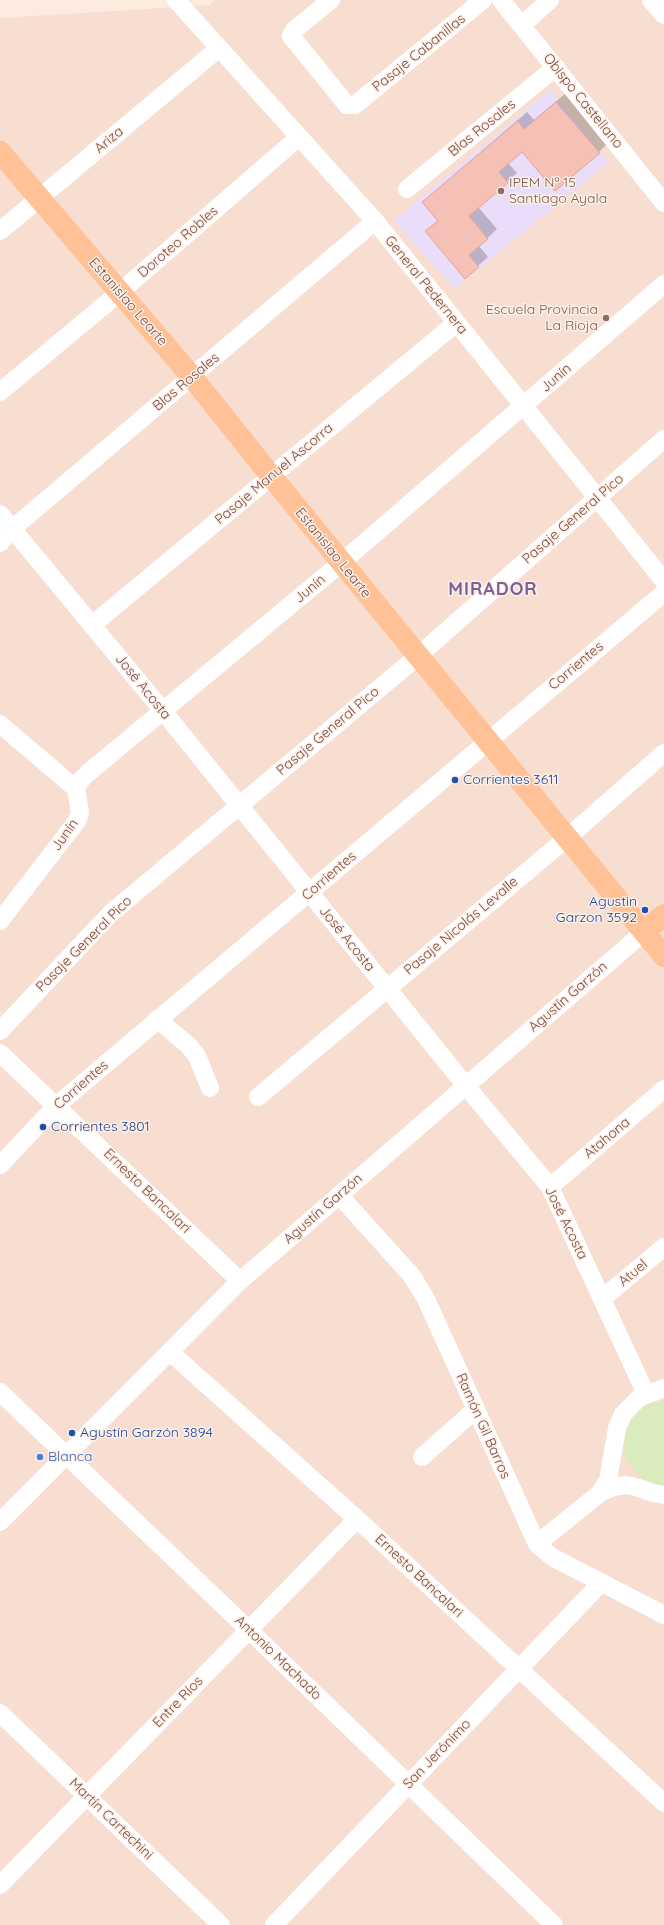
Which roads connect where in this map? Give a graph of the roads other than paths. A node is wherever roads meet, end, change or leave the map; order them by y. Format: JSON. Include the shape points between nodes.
{"nodes":[{"id":1,"x":176,"y":0,"type":"edge"},
{"id":2,"x":331,"y":0,"type":"edge"},
{"id":3,"x":483,"y":0,"type":"edge"},
{"id":4,"x":501,"y":0,"type":"edge"},
{"id":5,"x":550,"y":0,"type":"edge"},
{"id":6,"x":652,"y":0,"type":"edge"},
{"id":7,"x":664,"y":15,"type":"edge"},
{"id":8,"x":522,"y":25,"type":"junction"},
{"id":9,"x":218,"y":49,"type":"junction"},
{"id":10,"x":556,"y":67,"type":"junction"},
{"id":11,"x":299,"y":137,"type":"junction"},
{"id":12,"x":0,"y":152,"type":"edge"},
{"id":13,"x":407,"y":189,"type":"dead end"},
{"id":14,"x":40,"y":199,"type":"junction"},
{"id":15,"x":664,"y":203,"type":"edge"},
{"id":16,"x":375,"y":221,"type":"junction"},
{"id":17,"x":0,"y":231,"type":"edge"},
{"id":18,"x":664,"y":284,"type":"edge"},
{"id":19,"x":119,"y":293,"type":"junction"},
{"id":20,"x":456,"y":323,"type":"junction"},
{"id":21,"x":192,"y":377,"type":"junction"},
{"id":22,"x":0,"y":392,"type":"edge"},
{"id":23,"x":523,"y":406,"type":"junction"},
{"id":24,"x":664,"y":439,"type":"edge"},
{"id":25,"x":271,"y":476,"type":"junction"},
{"id":26,"x":597,"y":498,"type":"junction"},
{"id":27,"x":0,"y":514,"type":"edge"},
{"id":28,"x":12,"y":529,"type":"junction"},
{"id":29,"x":0,"y":543,"type":"edge"},
{"id":30,"x":342,"y":563,"type":"junction"},
{"id":31,"x":664,"y":581,"type":"edge"},
{"id":32,"x":664,"y":593,"type":"edge"},
{"id":33,"x":92,"y":625,"type":"junction"},
{"id":34,"x":418,"y":656,"type":"junction"},
{"id":35,"x":163,"y":711,"type":"junction"},
{"id":36,"x":0,"y":724,"type":"edge"},
{"id":37,"x":488,"y":740,"type":"junction"},
{"id":38,"x":664,"y":753,"type":"edge"},
{"id":39,"x":76,"y":789,"type":"junction"},
{"id":40,"x":239,"y":806,"type":"junction"},
{"id":41,"x":567,"y":838,"type":"junction"},
{"id":42,"x":310,"y":893,"type":"junction"},
{"id":43,"x":664,"y":914,"type":"edge"},
{"id":44,"x":0,"y":921,"type":"edge"},
{"id":45,"x":644,"y":932,"type":"junction"},
{"id":46,"x":664,"y":956,"type":"edge"},
{"id":47,"x":387,"y":988,"type":"junction"},
{"id":48,"x":157,"y":1019,"type":"junction"},
{"id":49,"x":0,"y":1031,"type":"edge"},
{"id":50,"x":0,"y":1053,"type":"edge"},
{"id":51,"x":466,"y":1086,"type":"junction"},
{"id":52,"x":210,"y":1088,"type":"dead end"},
{"id":53,"x":664,"y":1089,"type":"edge"},
{"id":54,"x":258,"y":1097,"type":"dead end"},
{"id":55,"x":57,"y":1105,"type":"junction"},
{"id":56,"x":0,"y":1165,"type":"edge"},
{"id":57,"x":550,"y":1186,"type":"junction"},
{"id":58,"x":340,"y":1195,"type":"junction"},
{"id":59,"x":664,"y":1247,"type":"edge"},
{"id":60,"x":240,"y":1281,"type":"junction"},
{"id":61,"x":602,"y":1299,"type":"junction"},
{"id":62,"x":170,"y":1352,"type":"junction"},
{"id":63,"x":664,"y":1388,"type":"edge"},
{"id":64,"x":0,"y":1392,"type":"edge"},
{"id":65,"x":646,"y":1394,"type":"junction"},
{"id":66,"x":476,"y":1410,"type":"junction"},
{"id":67,"x":613,"y":1452,"type":"junction"},
{"id":68,"x":66,"y":1456,"type":"junction"},
{"id":69,"x":422,"y":1457,"type":"dead end"},
{"id":70,"x":636,"y":1486,"type":"junction"},
{"id":71,"x":600,"y":1493,"type":"junction"},
{"id":72,"x":664,"y":1495,"type":"edge"},
{"id":73,"x":357,"y":1519,"type":"junction"},
{"id":74,"x":0,"y":1522,"type":"edge"},
{"id":75,"x":537,"y":1544,"type":"junction"},
{"id":76,"x":601,"y":1583,"type":"junction"},
{"id":77,"x":664,"y":1615,"type":"edge"},
{"id":78,"x":249,"y":1630,"type":"junction"},
{"id":79,"x":520,"y":1668,"type":"junction"},
{"id":80,"x":0,"y":1713,"type":"edge"},
{"id":81,"x":408,"y":1784,"type":"junction"},
{"id":82,"x":87,"y":1796,"type":"junction"},
{"id":83,"x":664,"y":1803,"type":"edge"},
{"id":84,"x":0,"y":1885,"type":"edge"},
{"id":85,"x":221,"y":1925,"type":"edge"},
{"id":86,"x":274,"y":1925,"type":"edge"},
{"id":87,"x":554,"y":1925,"type":"edge"}],
"edges":[{"from":1,"to":9,"type":"street","name":"General Pedernera"},
{"from":2,"to":3,"type":"street","name":"Pasaje Cabanillas","via":[[294,30],[291,36],[347,105],[355,105]]},
{"from":4,"to":8,"type":"street","name":"Obispo Castellano"},
{"from":5,"to":8,"type":"street"},
{"from":6,"to":7,"type":"street"},
{"from":8,"to":10,"type":"street","name":"Obispo Castellano"},
{"from":9,"to":11,"type":"street","name":"General Pedernera"},
{"from":9,"to":14,"type":"street","name":"Ariza"},
{"from":10,"to":13,"type":"street","name":"Blas Rosales"},
{"from":10,"to":15,"type":"street","name":"Obispo Castellano"},
{"from":11,"to":16,"type":"street","name":"General Pedernera"},
{"from":11,"to":19,"type":"street","name":"Doroteo Robles"},
{"from":12,"to":14,"type":"main road","name":"Estanislao Learte"},
{"from":14,"to":17,"type":"street","name":"Ariza"},
{"from":14,"to":19,"type":"main road","name":"Estanislao Learte"},
{"from":16,"to":20,"type":"street","name":"General Pedernera"},
{"from":16,"to":21,"type":"street","name":"Blas Rosales"},
{"from":18,"to":23,"type":"street","name":"Junín"},
{"from":19,"to":21,"type":"main road","name":"Estanislao Learte"},
{"from":19,"to":22,"type":"street","name":"Doroteo Robles"},
{"from":20,"to":23,"type":"street","name":"General Pedernera"},
{"from":20,"to":25,"type":"street","name":"Pasaje Manuel Ascorra"},
{"from":21,"to":25,"type":"main road","name":"Estanislao Learte"},
{"from":21,"to":28,"type":"street","name":"Blas Rosales"},
{"from":23,"to":26,"type":"street","name":"General Pedernera"},
{"from":23,"to":30,"type":"street","name":"Junín"},
{"from":24,"to":26,"type":"street","name":"Pasaje General Pico"},
{"from":25,"to":30,"type":"main road","name":"Estanislao Learte"},
{"from":25,"to":33,"type":"street","name":"Pasaje Manuel Ascorra"},
{"from":26,"to":31,"type":"street","name":"General Pedernera"},
{"from":26,"to":34,"type":"street","name":"Pasaje General Pico"},
{"from":27,"to":28,"type":"street","name":"José Acosta"},
{"from":28,"to":29,"type":"street","name":"Blas Rosales"},
{"from":28,"to":33,"type":"street","name":"José Acosta"},
{"from":30,"to":34,"type":"main road","name":"Estanislao Learte"},
{"from":30,"to":35,"type":"street","name":"Junín"},
{"from":32,"to":37,"type":"street","name":"Corrientes"},
{"from":33,"to":35,"type":"street","name":"José Acosta"},
{"from":34,"to":37,"type":"main road","name":"Estanislao Learte"},
{"from":34,"to":40,"type":"street","name":"Pasaje General Pico"},
{"from":35,"to":39,"type":"street","name":"Junín","via":[[88,773]]},
{"from":35,"to":40,"type":"street","name":"José Acosta"},
{"from":36,"to":39,"type":"street"},
{"from":37,"to":41,"type":"main road","name":"Estanislao Learte"},
{"from":37,"to":42,"type":"street","name":"Corrientes"},
{"from":38,"to":41,"type":"street","name":"Pasaje Nicolás Levalle"},
{"from":39,"to":44,"type":"street","name":"Junín","via":[[80,813],[77,821]]},
{"from":40,"to":42,"type":"street","name":"José Acosta"},
{"from":40,"to":49,"type":"street","name":"Pasaje General Pico","via":[[111,913]]},
{"from":41,"to":45,"type":"main road","name":"Estanislao Learte"},
{"from":41,"to":47,"type":"street","name":"Pasaje Nicolás Levalle"},
{"from":42,"to":47,"type":"street","name":"José Acosta"},
{"from":42,"to":48,"type":"street","name":"Corrientes"},
{"from":43,"to":45,"type":"main road","name":"Agustín Garzón"},
{"from":45,"to":46,"type":"main road","name":"Estanislao Learte"},
{"from":45,"to":51,"type":"street","name":"Agustín Garzón"},
{"from":47,"to":51,"type":"street","name":"José Acosta"},
{"from":47,"to":54,"type":"street","name":"Pasaje Nicolás Levalle"},
{"from":48,"to":52,"type":"street","via":[[197,1056]]},
{"from":48,"to":55,"type":"street","name":"Corrientes"},
{"from":50,"to":55,"type":"street","name":"Ernesto Bancalari"},
{"from":51,"to":57,"type":"street","name":"José Acosta"},
{"from":51,"to":58,"type":"street","name":"Agustín Garzón"},
{"from":53,"to":57,"type":"street","name":"Atahona"},
{"from":55,"to":56,"type":"street","name":"Corrientes"},
{"from":55,"to":60,"type":"street","name":"Ernesto Bancalari"},
{"from":57,"to":61,"type":"street","name":"José Acosta"},
{"from":58,"to":60,"type":"street","name":"Agustín Garzón"},
{"from":58,"to":66,"type":"street","name":"Ramón Gil Barros","via":[[419,1286]]},
{"from":59,"to":61,"type":"street","name":"Atuel"},
{"from":60,"to":62,"type":"street","name":"Agustín Garzón"},
{"from":61,"to":65,"type":"street","name":"José Acosta"},
{"from":62,"to":68,"type":"street","name":"Agustín Garzón"},
{"from":62,"to":73,"type":"street","name":"Ernesto Bancalari"},
{"from":63,"to":65,"type":"street"},
{"from":64,"to":68,"type":"street","name":"Antonio Machado"},
{"from":65,"to":67,"type":"street","via":[[633,1402],[623,1414],[617,1428]]},
{"from":66,"to":69,"type":"street"},
{"from":66,"to":75,"type":"street","name":"Ramón Gil Barros"},
{"from":67,"to":70,"type":"street","via":[[626,1476]]},
{"from":67,"to":71,"type":"street","via":[[608,1480]]},
{"from":68,"to":74,"type":"street","name":"Agustín Garzón"},
{"from":68,"to":78,"type":"street","name":"Antonio Machado"},
{"from":70,"to":71,"type":"street","via":[[614,1487]]},
{"from":70,"to":72,"type":"street"},
{"from":71,"to":75,"type":"street"},
{"from":73,"to":78,"type":"street","name":"Entre Ríos"},
{"from":73,"to":79,"type":"street","name":"Ernesto Bancalari"},
{"from":75,"to":76,"type":"street","name":"Ramón Gil Barros","via":[[552,1557]]},
{"from":76,"to":77,"type":"street","name":"Ramón Gil Barros"},
{"from":76,"to":79,"type":"street","name":"San Jerónimo"},
{"from":78,"to":81,"type":"street","name":"Antonio Machado"},
{"from":78,"to":82,"type":"street","name":"Entre Ríos"},
{"from":79,"to":81,"type":"street","name":"San Jerónimo"},
{"from":79,"to":83,"type":"street","name":"Ernesto Bancalari"},
{"from":80,"to":82,"type":"street","name":"Martín Cartechini"},
{"from":81,"to":86,"type":"street","name":"San Jerónimo"},
{"from":81,"to":87,"type":"street","name":"Antonio Machado"},
{"from":82,"to":84,"type":"street","name":"Entre Ríos"},
{"from":82,"to":85,"type":"street","name":"Martín Cartechini"}]}
